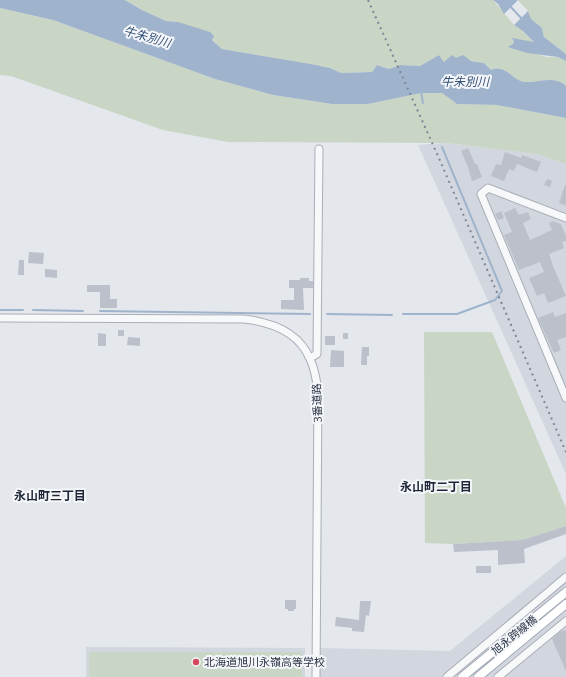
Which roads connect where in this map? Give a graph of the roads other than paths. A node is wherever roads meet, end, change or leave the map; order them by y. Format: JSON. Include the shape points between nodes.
{"nodes":[{"id":1,"x":319,"y":149,"type":"dead end"},
{"id":2,"x":566,"y":218,"type":"edge"},
{"id":3,"x":0,"y":318,"type":"edge"},
{"id":4,"x":310,"y":358,"type":"junction"},
{"id":5,"x":566,"y":398,"type":"edge"},
{"id":6,"x":566,"y":577,"type":"edge"},
{"id":7,"x":566,"y":592,"type":"edge"},
{"id":8,"x":566,"y":604,"type":"edge"},
{"id":9,"x":566,"y":621,"type":"edge"},
{"id":10,"x":316,"y":677,"type":"edge"},
{"id":11,"x":447,"y":677,"type":"edge"},
{"id":12,"x":462,"y":677,"type":"edge"},
{"id":13,"x":478,"y":677,"type":"edge"},
{"id":14,"x":498,"y":677,"type":"edge"}],
"edges":[{"from":1,"to":4,"type":"street","via":[[317,354]]},
{"from":2,"to":5,"type":"street","via":[[488,188],[481,194]]},
{"from":3,"to":4,"type":"street","name":"3番道路","via":[[260,320],[287,332],[300,343]]},
{"from":4,"to":10,"type":"street","name":"3番道路","via":[[318,390]]},
{"from":6,"to":11,"type":"street"},
{"from":7,"to":12,"type":"main road","name":"旭永跨線橋"},
{"from":8,"to":13,"type":"main road","name":"旭永跨線橋"},
{"from":9,"to":14,"type":"street"}]}
